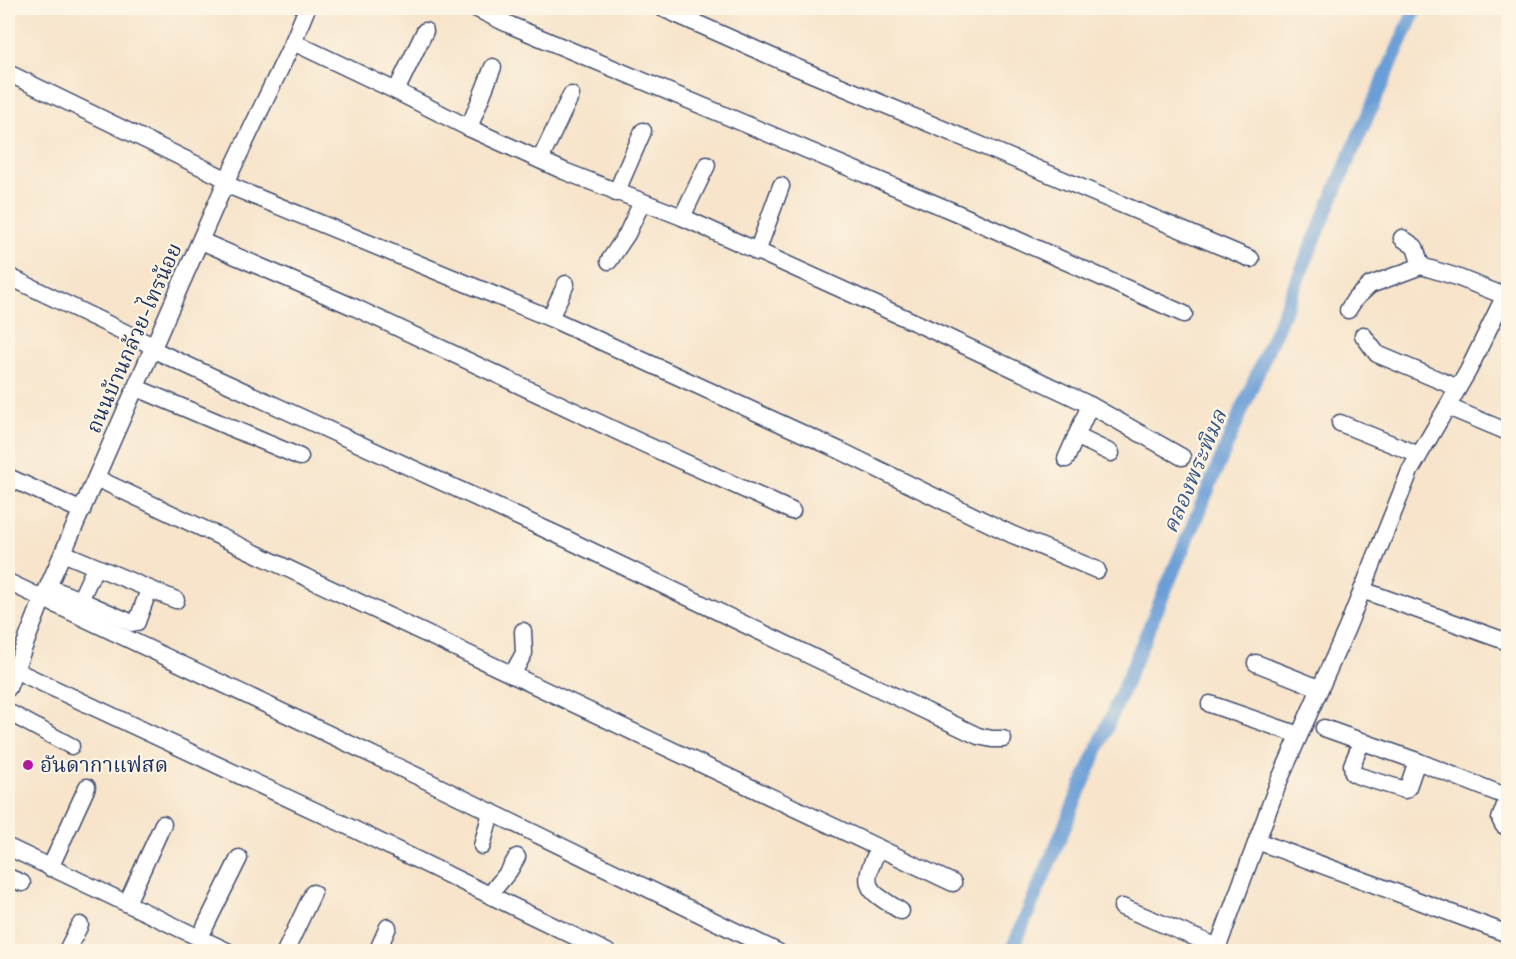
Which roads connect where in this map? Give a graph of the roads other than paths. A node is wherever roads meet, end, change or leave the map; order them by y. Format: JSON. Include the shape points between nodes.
{"nodes":[{"id":1,"x":307,"y":8,"type":"edge"},
{"id":2,"x":475,"y":8,"type":"edge"},
{"id":3,"x":662,"y":8,"type":"edge"},
{"id":4,"x":425,"y":31,"type":"dead end"},
{"id":5,"x":293,"y":42,"type":"junction"},
{"id":6,"x":493,"y":67,"type":"dead end"},
{"id":7,"x":8,"y":73,"type":"edge"},
{"id":8,"x":396,"y":91,"type":"junction"},
{"id":9,"x":571,"y":95,"type":"dead end"},
{"id":10,"x":469,"y":128,"type":"junction"},
{"id":11,"x":644,"y":130,"type":"dead end"},
{"id":12,"x":540,"y":160,"type":"junction"},
{"id":13,"x":707,"y":165,"type":"dead end"},
{"id":14,"x":227,"y":182,"type":"junction"},
{"id":15,"x":781,"y":186,"type":"dead end"},
{"id":16,"x":616,"y":193,"type":"junction"},
{"id":17,"x":642,"y":202,"type":"junction"},
{"id":18,"x":682,"y":217,"type":"junction"},
{"id":19,"x":1402,"y":238,"type":"dead end"},
{"id":20,"x":201,"y":241,"type":"junction"},
{"id":21,"x":757,"y":252,"type":"junction"},
{"id":22,"x":1251,"y":259,"type":"dead end"},
{"id":23,"x":609,"y":261,"type":"dead end"},
{"id":24,"x":1421,"y":266,"type":"junction"},
{"id":25,"x":8,"y":276,"type":"edge"},
{"id":26,"x":566,"y":284,"type":"dead end"},
{"id":27,"x":1506,"y":298,"type":"edge"},
{"id":28,"x":1348,"y":310,"type":"dead end"},
{"id":29,"x":1184,"y":314,"type":"dead end"},
{"id":30,"x":550,"y":318,"type":"junction"},
{"id":31,"x":1363,"y":335,"type":"dead end"},
{"id":32,"x":154,"y":348,"type":"junction"},
{"id":33,"x":137,"y":388,"type":"junction"},
{"id":34,"x":1458,"y":388,"type":"junction"},
{"id":35,"x":1090,"y":405,"type":"junction"},
{"id":36,"x":1448,"y":407,"type":"junction"},
{"id":37,"x":1340,"y":423,"type":"dead end"},
{"id":38,"x":1509,"y":432,"type":"edge"},
{"id":39,"x":1076,"y":436,"type":"junction"},
{"id":40,"x":1111,"y":453,"type":"dead end"},
{"id":41,"x":1419,"y":455,"type":"junction"},
{"id":42,"x":300,"y":457,"type":"dead end"},
{"id":43,"x":1182,"y":457,"type":"dead end"},
{"id":44,"x":1065,"y":459,"type":"dead end"},
{"id":45,"x":8,"y":477,"type":"edge"},
{"id":46,"x":96,"y":478,"type":"junction"},
{"id":47,"x":82,"y":511,"type":"junction"},
{"id":48,"x":792,"y":512,"type":"dead end"},
{"id":49,"x":63,"y":553,"type":"junction"},
{"id":50,"x":95,"y":568,"type":"junction"},
{"id":51,"x":1096,"y":570,"type":"dead end"},
{"id":52,"x":8,"y":582,"type":"edge"},
{"id":53,"x":149,"y":590,"type":"junction"},
{"id":54,"x":1362,"y":590,"type":"junction"},
{"id":55,"x":46,"y":593,"type":"junction"},
{"id":56,"x":80,"y":600,"type":"junction"},
{"id":57,"x":176,"y":600,"type":"dead end"},
{"id":58,"x":523,"y":631,"type":"dead end"},
{"id":59,"x":1509,"y":642,"type":"edge"},
{"id":60,"x":1256,"y":663,"type":"dead end"},
{"id":61,"x":11,"y":669,"type":"edge"},
{"id":62,"x":512,"y":675,"type":"junction"},
{"id":63,"x":8,"y":688,"type":"edge"},
{"id":64,"x":1319,"y":688,"type":"junction"},
{"id":65,"x":1210,"y":704,"type":"dead end"},
{"id":66,"x":8,"y":712,"type":"edge"},
{"id":67,"x":1324,"y":728,"type":"dead end"},
{"id":68,"x":1299,"y":735,"type":"junction"},
{"id":69,"x":1003,"y":739,"type":"dead end"},
{"id":70,"x":1362,"y":741,"type":"junction"},
{"id":71,"x":71,"y":746,"type":"dead end"},
{"id":72,"x":1417,"y":761,"type":"junction"},
{"id":73,"x":87,"y":787,"type":"dead end"},
{"id":74,"x":1508,"y":797,"type":"edge"},
{"id":75,"x":491,"y":812,"type":"junction"},
{"id":76,"x":163,"y":824,"type":"dead end"},
{"id":77,"x":1509,"y":828,"type":"edge"},
{"id":78,"x":1257,"y":841,"type":"junction"},
{"id":79,"x":482,"y":846,"type":"dead end"},
{"id":80,"x":8,"y":847,"type":"edge"},
{"id":81,"x":879,"y":848,"type":"junction"},
{"id":82,"x":517,"y":857,"type":"dead end"},
{"id":83,"x":239,"y":858,"type":"dead end"},
{"id":84,"x":50,"y":868,"type":"junction"},
{"id":85,"x":953,"y":883,"type":"dead end"},
{"id":86,"x":313,"y":893,"type":"dead end"},
{"id":87,"x":490,"y":894,"type":"junction"},
{"id":88,"x":127,"y":903,"type":"junction"},
{"id":89,"x":1122,"y":907,"type":"dead end"},
{"id":90,"x":902,"y":911,"type":"dead end"},
{"id":91,"x":80,"y":925,"type":"dead end"},
{"id":92,"x":388,"y":927,"type":"dead end"},
{"id":93,"x":1509,"y":934,"type":"edge"},
{"id":94,"x":200,"y":937,"type":"junction"},
{"id":95,"x":1217,"y":949,"type":"edge"},
{"id":96,"x":66,"y":951,"type":"edge"},
{"id":97,"x":229,"y":951,"type":"edge"},
{"id":98,"x":285,"y":951,"type":"edge"},
{"id":99,"x":377,"y":951,"type":"edge"},
{"id":100,"x":607,"y":951,"type":"edge"},
{"id":101,"x":778,"y":951,"type":"edge"}],
"edges":[{"from":1,"to":5,"type":"street","name":"ถนนบ้านกล้วย-ไทรน้อย"},
{"from":2,"to":29,"type":"street"},
{"from":3,"to":22,"type":"street"},
{"from":4,"to":8,"type":"street"},
{"from":5,"to":8,"type":"street"},
{"from":5,"to":14,"type":"street","name":"ถนนบ้านกล้วย-ไทรน้อย"},
{"from":6,"to":10,"type":"street"},
{"from":7,"to":14,"type":"street"},
{"from":8,"to":10,"type":"street"},
{"from":9,"to":12,"type":"street"},
{"from":10,"to":12,"type":"street"},
{"from":11,"to":16,"type":"street"},
{"from":12,"to":16,"type":"street"},
{"from":13,"to":18,"type":"street"},
{"from":14,"to":20,"type":"street","name":"ถนนบ้านกล้วย-ไทรน้อย"},
{"from":14,"to":30,"type":"street"},
{"from":15,"to":21,"type":"street"},
{"from":16,"to":17,"type":"street"},
{"from":17,"to":18,"type":"street"},
{"from":17,"to":23,"type":"street"},
{"from":18,"to":21,"type":"street"},
{"from":19,"to":24,"type":"street","via":[[1415,247]]},
{"from":20,"to":32,"type":"street","name":"ถนนบ้านกล้วย-ไทรน้อย"},
{"from":20,"to":48,"type":"street","via":[[366,313]]},
{"from":21,"to":35,"type":"street"},
{"from":24,"to":27,"type":"street"},
{"from":24,"to":28,"type":"street","via":[[1370,285]]},
{"from":25,"to":32,"type":"street"},
{"from":26,"to":30,"type":"street"},
{"from":27,"to":34,"type":"street"},
{"from":30,"to":51,"type":"street"},
{"from":31,"to":34,"type":"street","via":[[1377,354]]},
{"from":32,"to":33,"type":"street","name":"ถนนบ้านกล้วย-ไทรน้อย"},
{"from":32,"to":69,"type":"street","via":[[571,541],[978,736]]},
{"from":33,"to":42,"type":"street"},
{"from":33,"to":46,"type":"street","name":"ถนนบ้านกล้วย-ไทรน้อย"},
{"from":34,"to":36,"type":"street"},
{"from":35,"to":39,"type":"street"},
{"from":35,"to":43,"type":"street"},
{"from":36,"to":38,"type":"street"},
{"from":36,"to":41,"type":"street"},
{"from":37,"to":41,"type":"street"},
{"from":39,"to":40,"type":"street"},
{"from":39,"to":44,"type":"street"},
{"from":41,"to":54,"type":"street"},
{"from":45,"to":47,"type":"street"},
{"from":46,"to":47,"type":"street","name":"ถนนบ้านกล้วย-ไทรน้อย"},
{"from":46,"to":62,"type":"street"},
{"from":47,"to":49,"type":"street","name":"ถนนบ้านกล้วย-ไทรน้อย"},
{"from":49,"to":50,"type":"street"},
{"from":49,"to":55,"type":"street","name":"ถนนบ้านกล้วย-ไทรน้อย"},
{"from":50,"to":53,"type":"street"},
{"from":50,"to":56,"type":"street"},
{"from":52,"to":55,"type":"street"},
{"from":53,"to":56,"type":"street","via":[[137,622],[132,623]]},
{"from":53,"to":57,"type":"street"},
{"from":54,"to":59,"type":"street"},
{"from":54,"to":64,"type":"street"},
{"from":55,"to":56,"type":"street"},
{"from":55,"to":61,"type":"street","name":"ถนนบ้านกล้วย-ไทรน้อย"},
{"from":55,"to":75,"type":"street"},
{"from":58,"to":62,"type":"street","via":[[524,653]]},
{"from":60,"to":64,"type":"street"},
{"from":61,"to":63,"type":"street","name":"ถนนบ้านกล้วย-ไทรน้อย"},
{"from":61,"to":87,"type":"street"},
{"from":62,"to":81,"type":"street"},
{"from":64,"to":68,"type":"street"},
{"from":65,"to":68,"type":"street"},
{"from":66,"to":71,"type":"street"},
{"from":67,"to":70,"type":"street"},
{"from":68,"to":78,"type":"street"},
{"from":70,"to":72,"type":"street"},
{"from":70,"to":72,"type":"street","via":[[1352,765],[1353,773],[1359,776],[1405,790]]},
{"from":72,"to":74,"type":"street"},
{"from":73,"to":84,"type":"street"},
{"from":74,"to":77,"type":"street","via":[[1500,819]]},
{"from":75,"to":79,"type":"street"},
{"from":75,"to":101,"type":"street"},
{"from":76,"to":88,"type":"street"},
{"from":78,"to":93,"type":"street"},
{"from":78,"to":95,"type":"street"},
{"from":80,"to":84,"type":"street"},
{"from":81,"to":85,"type":"street"},
{"from":81,"to":90,"type":"street","via":[[867,874],[870,888]]},
{"from":82,"to":87,"type":"street"},
{"from":83,"to":94,"type":"street"},
{"from":84,"to":88,"type":"street"},
{"from":86,"to":98,"type":"street"},
{"from":87,"to":100,"type":"street"},
{"from":88,"to":94,"type":"street"},
{"from":89,"to":95,"type":"street"},
{"from":91,"to":96,"type":"street"},
{"from":92,"to":99,"type":"street"},
{"from":94,"to":97,"type":"street"}]}
